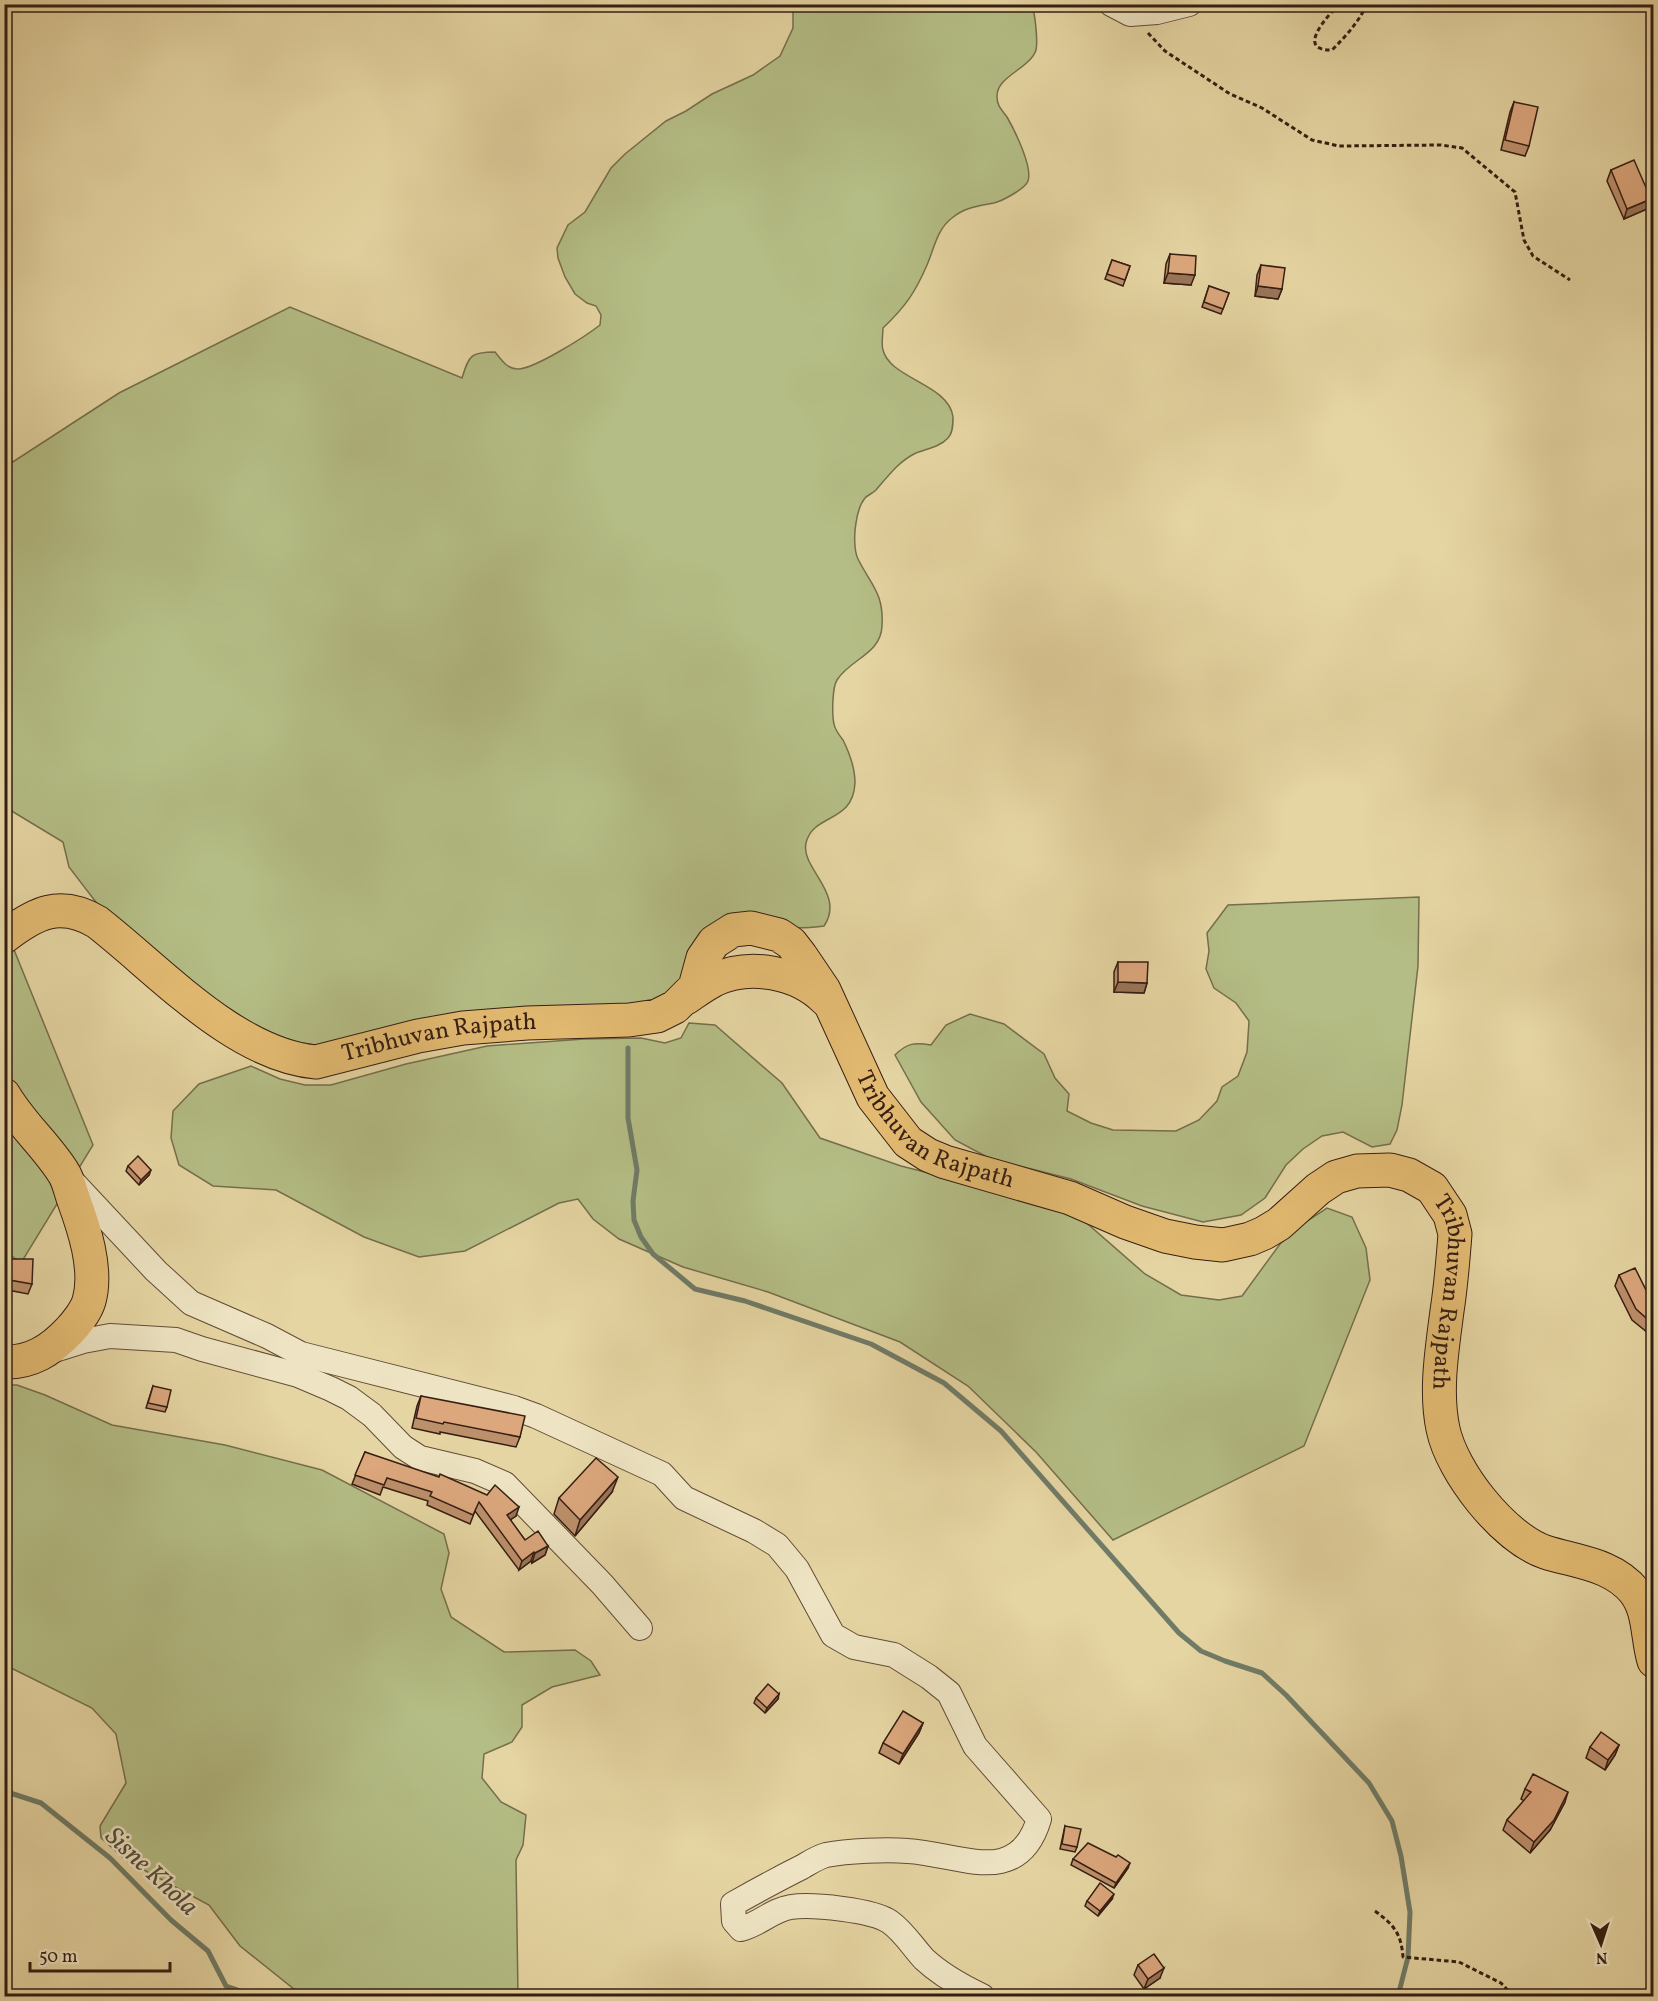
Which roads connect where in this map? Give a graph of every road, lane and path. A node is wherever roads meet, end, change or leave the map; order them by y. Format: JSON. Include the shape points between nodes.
{"nodes":[{"id":1,"x":1189,"y":4,"type":"edge"},
{"id":2,"x":1339,"y":4,"type":"edge"},
{"id":3,"x":1367,"y":4,"type":"edge"},
{"id":4,"x":1121,"y":10,"type":"edge"},
{"id":5,"x":1570,"y":280,"type":"dead end"},
{"id":6,"x":4,"y":937,"type":"edge"},
{"id":7,"x":686,"y":998,"type":"junction"},
{"id":8,"x":831,"y":1006,"type":"junction"},
{"id":9,"x":4,"y":1095,"type":"edge"},
{"id":10,"x":64,"y":1173,"type":"junction"},
{"id":11,"x":38,"y":1356,"type":"junction"},
{"id":12,"x":4,"y":1362,"type":"edge"},
{"id":13,"x":299,"y":1365,"type":"junction"},
{"id":14,"x":640,"y":1628,"type":"dead end"},
{"id":15,"x":1653,"y":1661,"type":"edge"},
{"id":16,"x":1375,"y":1911,"type":"dead end"},
{"id":17,"x":981,"y":1996,"type":"edge"},
{"id":18,"x":1513,"y":1996,"type":"edge"}],
"edges":[{"from":1,"to":4,"type":"street","via":[[1157,12]]},
{"from":2,"to":3,"type":"path","via":[[1316,33],[1317,47],[1323,50],[1332,50],[1345,37]]},
{"from":4,"to":5,"type":"path","via":[[1165,51],[1230,94],[1262,108],[1312,140],[1339,146],[1462,148],[1515,192],[1524,240],[1533,256]]},
{"from":6,"to":7,"type":"highway","name":"Tribhuvan Rajpath","via":[[42,914],[60,910],[79,913],[106,929],[230,1029],[266,1049],[300,1061],[330,1060],[463,1028],[657,1016]]},
{"from":7,"to":8,"type":"highway","via":[[714,980],[761,972],[803,982]]},
{"from":7,"to":8,"type":"highway","name":"Tribhuvan Rajpath","via":[[695,987],[703,958],[714,942],[733,930],[751,928],[779,935],[791,943]]},
{"from":8,"to":15,"type":"highway","name":"Tribhuvan Rajpath","via":[[873,1097],[916,1149],[945,1162],[1070,1198],[1165,1236],[1223,1245],[1251,1239],[1279,1224],[1327,1182],[1357,1171],[1400,1172],[1432,1188],[1450,1215],[1455,1234],[1440,1392],[1443,1430],[1451,1453],[1464,1476],[1517,1538],[1543,1551],[1605,1569],[1630,1586],[1645,1611]]},
{"from":9,"to":10,"type":"highway"},
{"from":10,"to":11,"type":"highway","via":[[86,1233],[91,1277],[89,1302],[71,1329]]},
{"from":10,"to":13,"type":"street","via":[[191,1303],[267,1336]]},
{"from":11,"to":12,"type":"highway"},
{"from":11,"to":13,"type":"street","via":[[110,1336],[176,1340],[202,1349]]},
{"from":13,"to":14,"type":"street","via":[[372,1415],[402,1448],[420,1458],[475,1471],[505,1484]]},
{"from":13,"to":17,"type":"street","via":[[514,1408],[662,1474],[684,1498],[777,1545],[797,1569],[833,1635],[854,1647],[894,1655],[949,1693],[975,1746],[1039,1819],[1034,1835],[1018,1855],[1000,1862],[981,1863],[909,1851],[825,1856],[733,1904],[734,1921],[741,1929],[753,1926],[772,1912],[821,1906],[887,1920],[940,1972]]},
{"from":16,"to":18,"type":"path","via":[[1390,1923],[1401,1940],[1403,1957],[1459,1962],[1502,1983]]}]}
